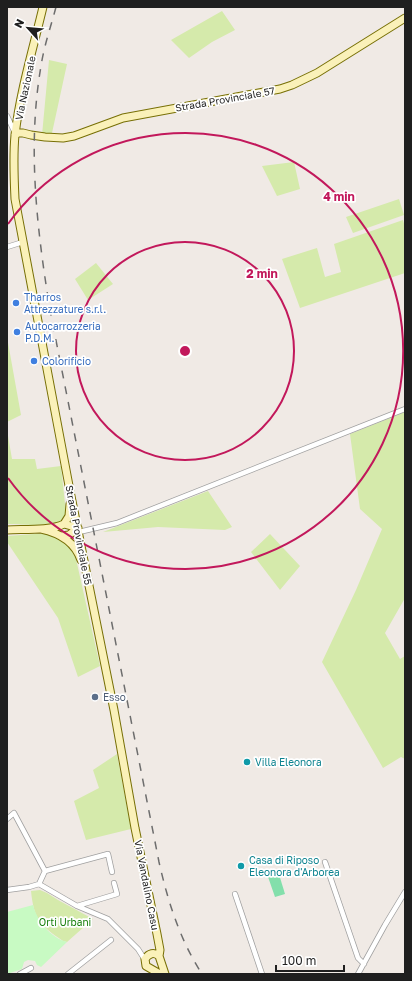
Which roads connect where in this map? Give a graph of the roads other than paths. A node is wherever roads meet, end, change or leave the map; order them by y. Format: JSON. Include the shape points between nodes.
{"nodes":[{"id":1,"x":43,"y":7,"type":"edge"},
{"id":2,"x":405,"y":18,"type":"edge"},
{"id":3,"x":7,"y":116,"type":"edge"},
{"id":4,"x":20,"y":135,"type":"junction"},
{"id":5,"x":23,"y":242,"type":"junction"},
{"id":6,"x":7,"y":247,"type":"edge"},
{"id":7,"x":405,"y":409,"type":"edge"},
{"id":8,"x":70,"y":491,"type":"junction"},
{"id":9,"x":64,"y":524,"type":"junction"},
{"id":10,"x":42,"y":529,"type":"junction"},
{"id":11,"x":7,"y":530,"type":"edge"},
{"id":12,"x":78,"y":530,"type":"junction"},
{"id":13,"x":61,"y":536,"type":"junction"},
{"id":14,"x":88,"y":581,"type":"junction"},
{"id":15,"x":7,"y":819,"type":"edge"},
{"id":16,"x":135,"y":828,"type":"joint"},
{"id":17,"x":325,"y":862,"type":"dead end"},
{"id":18,"x":45,"y":871,"type":"junction"},
{"id":19,"x":112,"y":872,"type":"dead end"},
{"id":20,"x":114,"y":883,"type":"dead end"},
{"id":21,"x":39,"y":884,"type":"junction"},
{"id":22,"x":7,"y":890,"type":"edge"},
{"id":23,"x":405,"y":892,"type":"edge"},
{"id":24,"x":235,"y":894,"type":"dead end"},
{"id":25,"x":77,"y":906,"type":"junction"},
{"id":26,"x":111,"y":940,"type":"dead end"},
{"id":27,"x":152,"y":956,"type":"junction"},
{"id":28,"x":161,"y":964,"type":"junction"},
{"id":29,"x":364,"y":964,"type":"junction"},
{"id":30,"x":31,"y":968,"type":"dead end"},
{"id":31,"x":157,"y":972,"type":"edge"},
{"id":32,"x":20,"y":974,"type":"edge"},
{"id":33,"x":68,"y":974,"type":"edge"},
{"id":34,"x":165,"y":974,"type":"edge"},
{"id":35,"x":262,"y":974,"type":"edge"},
{"id":36,"x":358,"y":974,"type":"edge"}],
"edges":[{"from":1,"to":4,"type":"main road","name":"Via Nazionale","via":[[21,101]]},
{"from":2,"to":4,"type":"main road","name":"Strada Provinciale 57","via":[[317,73],[280,90],[123,118],[63,138]]},
{"from":3,"to":4,"type":"street"},
{"from":4,"to":5,"type":"main road","via":[[15,150],[14,176],[15,199]]},
{"from":5,"to":6,"type":"street"},
{"from":5,"to":8,"type":"main road","name":"Strada Provinciale 55"},
{"from":7,"to":12,"type":"street","via":[[117,523]]},
{"from":8,"to":9,"type":"main road","via":[[70,512]]},
{"from":8,"to":12,"type":"main road","name":"Strada Provinciale 55"},
{"from":9,"to":10,"type":"main road"},
{"from":9,"to":12,"type":"main road"},
{"from":10,"to":11,"type":"main road"},
{"from":10,"to":13,"type":"main road"},
{"from":12,"to":13,"type":"main road"},
{"from":12,"to":14,"type":"main road","name":"Strada Provinciale 55"},
{"from":13,"to":14,"type":"main road","via":[[76,549]]},
{"from":14,"to":16,"type":"main road","name":"Strada Provinciale 55"},
{"from":15,"to":18,"type":"street","via":[[14,813]]},
{"from":16,"to":27,"type":"main road","name":"Via Vandalino Casu","via":[[158,942]]},
{"from":17,"to":29,"type":"street","via":[[358,958]]},
{"from":18,"to":19,"type":"street","via":[[108,854]]},
{"from":18,"to":21,"type":"street"},
{"from":20,"to":25,"type":"street","via":[[117,894]]},
{"from":21,"to":22,"type":"street"},
{"from":21,"to":25,"type":"street"},
{"from":23,"to":29,"type":"street"},
{"from":24,"to":35,"type":"street"},
{"from":25,"to":27,"type":"street","via":[[108,919],[138,949]]},
{"from":26,"to":33,"type":"street"},
{"from":27,"to":28,"type":"main road","via":[[162,961]]},
{"from":27,"to":31,"type":"main road","via":[[146,966]]},
{"from":28,"to":31,"type":"main road"},
{"from":28,"to":34,"type":"main road"},
{"from":29,"to":36,"type":"street"},
{"from":30,"to":32,"type":"street"}]}
